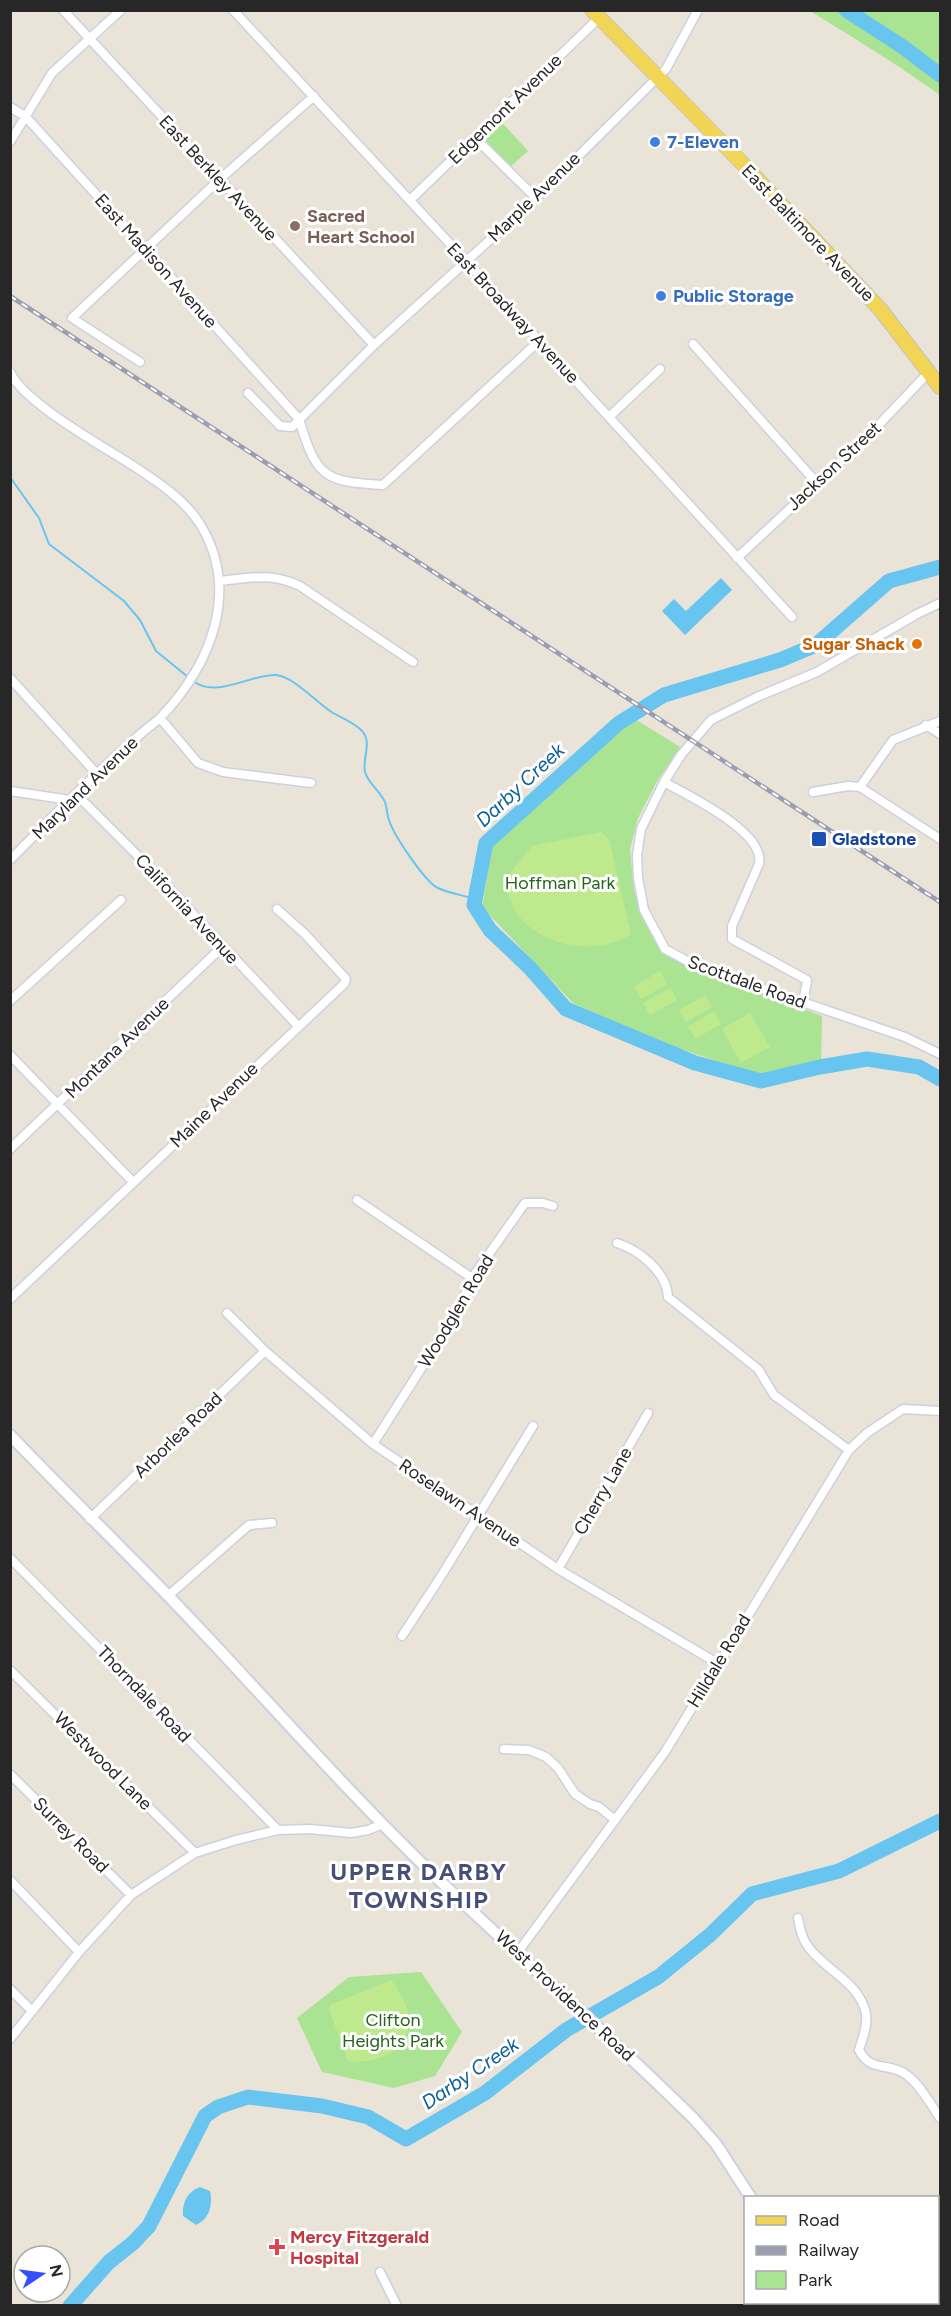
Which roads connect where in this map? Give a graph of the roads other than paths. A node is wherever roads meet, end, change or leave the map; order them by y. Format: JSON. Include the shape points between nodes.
{"nodes":[{"id":1,"x":63,"y":10,"type":"edge"},
{"id":2,"x":121,"y":10,"type":"edge"},
{"id":3,"x":233,"y":10,"type":"edge"},
{"id":4,"x":698,"y":10,"type":"edge"},
{"id":5,"x":596,"y":14,"type":"edge"},
{"id":6,"x":90,"y":39,"type":"junction"},
{"id":7,"x":658,"y":76,"type":"junction"},
{"id":8,"x":314,"y":96,"type":"junction"},
{"id":9,"x":10,"y":107,"type":"edge"},
{"id":10,"x":26,"y":117,"type":"junction"},
{"id":11,"x":475,"y":138,"type":"junction"},
{"id":12,"x":10,"y":142,"type":"edge"},
{"id":13,"x":219,"y":180,"type":"junction"},
{"id":14,"x":536,"y":198,"type":"junction"},
{"id":15,"x":410,"y":200,"type":"junction"},
{"id":16,"x":145,"y":250,"type":"junction"},
{"id":17,"x":466,"y":261,"type":"junction"},
{"id":18,"x":539,"y":341,"type":"junction"},
{"id":19,"x":374,"y":345,"type":"junction"},
{"id":20,"x":693,"y":345,"type":"dead end"},
{"id":21,"x":140,"y":362,"type":"dead end"},
{"id":22,"x":660,"y":369,"type":"dead end"},
{"id":23,"x":930,"y":371,"type":"junction"},
{"id":24,"x":10,"y":372,"type":"edge"},
{"id":25,"x":940,"y":387,"type":"edge"},
{"id":26,"x":248,"y":393,"type":"dead end"},
{"id":27,"x":609,"y":417,"type":"junction"},
{"id":28,"x":299,"y":419,"type":"junction"},
{"id":29,"x":816,"y":482,"type":"junction"},
{"id":30,"x":737,"y":558,"type":"junction"},
{"id":31,"x":220,"y":581,"type":"junction"},
{"id":32,"x":940,"y":603,"type":"edge"},
{"id":33,"x":792,"y":617,"type":"dead end"},
{"id":34,"x":413,"y":662,"type":"dead end"},
{"id":35,"x":10,"y":678,"type":"edge"},
{"id":36,"x":160,"y":718,"type":"junction"},
{"id":37,"x":940,"y":721,"type":"edge"},
{"id":38,"x":927,"y":725,"type":"junction"},
{"id":39,"x":940,"y":734,"type":"edge"},
{"id":40,"x":97,"y":774,"type":"junction"},
{"id":41,"x":664,"y":782,"type":"junction"},
{"id":42,"x":311,"y":783,"type":"dead end"},
{"id":43,"x":860,"y":787,"type":"junction"},
{"id":44,"x":10,"y":791,"type":"edge"},
{"id":45,"x":813,"y":792,"type":"dead end"},
{"id":46,"x":73,"y":797,"type":"junction"},
{"id":47,"x":940,"y":839,"type":"edge"},
{"id":48,"x":10,"y":860,"type":"edge"},
{"id":49,"x":122,"y":900,"type":"dead end"},
{"id":50,"x":277,"y":909,"type":"dead end"},
{"id":51,"x":222,"y":947,"type":"junction"},
{"id":52,"x":10,"y":1001,"type":"edge"},
{"id":53,"x":803,"y":1002,"type":"junction"},
{"id":54,"x":298,"y":1026,"type":"junction"},
{"id":55,"x":940,"y":1054,"type":"edge"},
{"id":56,"x":10,"y":1055,"type":"edge"},
{"id":57,"x":58,"y":1104,"type":"junction"},
{"id":58,"x":10,"y":1149,"type":"edge"},
{"id":59,"x":133,"y":1182,"type":"junction"},
{"id":60,"x":357,"y":1200,"type":"dead end"},
{"id":61,"x":553,"y":1206,"type":"dead end"},
{"id":62,"x":616,"y":1243,"type":"dead end"},
{"id":63,"x":472,"y":1278,"type":"junction"},
{"id":64,"x":10,"y":1299,"type":"edge"},
{"id":65,"x":226,"y":1313,"type":"dead end"},
{"id":66,"x":265,"y":1351,"type":"junction"},
{"id":67,"x":940,"y":1411,"type":"edge"},
{"id":68,"x":648,"y":1413,"type":"dead end"},
{"id":69,"x":533,"y":1426,"type":"dead end"},
{"id":70,"x":10,"y":1435,"type":"edge"},
{"id":71,"x":373,"y":1444,"type":"junction"},
{"id":72,"x":849,"y":1450,"type":"junction"},
{"id":73,"x":478,"y":1515,"type":"junction"},
{"id":74,"x":90,"y":1519,"type":"junction"},
{"id":75,"x":272,"y":1522,"type":"dead end"},
{"id":76,"x":10,"y":1558,"type":"edge"},
{"id":77,"x":558,"y":1569,"type":"junction"},
{"id":78,"x":168,"y":1596,"type":"junction"},
{"id":79,"x":402,"y":1636,"type":"dead end"},
{"id":80,"x":717,"y":1663,"type":"junction"},
{"id":81,"x":10,"y":1670,"type":"edge"},
{"id":82,"x":504,"y":1749,"type":"dead end"},
{"id":83,"x":10,"y":1774,"type":"edge"},
{"id":84,"x":614,"y":1819,"type":"junction"},
{"id":85,"x":383,"y":1824,"type":"junction"},
{"id":86,"x":278,"y":1830,"type":"junction"},
{"id":87,"x":195,"y":1853,"type":"junction"},
{"id":88,"x":10,"y":1880,"type":"edge"},
{"id":89,"x":131,"y":1895,"type":"junction"},
{"id":90,"x":798,"y":1918,"type":"dead end"},
{"id":91,"x":80,"y":1952,"type":"junction"},
{"id":92,"x":518,"y":1952,"type":"junction"},
{"id":93,"x":10,"y":1989,"type":"edge"},
{"id":94,"x":32,"y":2011,"type":"junction"},
{"id":95,"x":10,"y":2039,"type":"edge"},
{"id":96,"x":940,"y":2118,"type":"edge"},
{"id":97,"x":750,"y":2196,"type":"edge"},
{"id":98,"x":380,"y":2272,"type":"dead end"},
{"id":99,"x":397,"y":2306,"type":"edge"}],
"edges":[{"from":1,"to":6,"type":"street","name":"East Berkley Avenue"},
{"from":2,"to":6,"type":"street"},
{"from":3,"to":8,"type":"street","name":"East Broadway Avenue"},
{"from":4,"to":7,"type":"street","name":"Marple Avenue","via":[[666,69]]},
{"from":5,"to":7,"type":"main road","name":"East Baltimore Avenue"},
{"from":5,"to":11,"type":"street","name":"Edgemont Avenue"},
{"from":6,"to":10,"type":"street","via":[[52,73]]},
{"from":6,"to":13,"type":"street","name":"East Berkley Avenue"},
{"from":7,"to":14,"type":"street","name":"Marple Avenue"},
{"from":7,"to":23,"type":"main road","name":"East Baltimore Avenue","via":[[880,309]]},
{"from":8,"to":13,"type":"street"},
{"from":8,"to":15,"type":"street","name":"East Broadway Avenue"},
{"from":9,"to":10,"type":"street","name":"East Madison Avenue"},
{"from":10,"to":12,"type":"street"},
{"from":10,"to":16,"type":"street","name":"East Madison Avenue"},
{"from":11,"to":14,"type":"street"},
{"from":11,"to":15,"type":"street","name":"Edgemont Avenue"},
{"from":13,"to":16,"type":"street"},
{"from":13,"to":19,"type":"street","name":"East Berkley Avenue"},
{"from":14,"to":17,"type":"street","name":"Marple Avenue"},
{"from":15,"to":17,"type":"street","name":"East Broadway Avenue"},
{"from":16,"to":21,"type":"street","via":[[72,318]]},
{"from":16,"to":28,"type":"street","name":"East Madison Avenue"},
{"from":17,"to":18,"type":"street","name":"East Broadway Avenue"},
{"from":17,"to":19,"type":"street","name":"Marple Avenue"},
{"from":18,"to":27,"type":"street","name":"East Broadway Avenue"},
{"from":18,"to":28,"type":"street","via":[[383,485],[337,479],[316,466]]},
{"from":19,"to":28,"type":"street","name":"Marple Avenue"},
{"from":20,"to":29,"type":"street"},
{"from":22,"to":27,"type":"street"},
{"from":23,"to":25,"type":"main road","name":"East Baltimore Avenue"},
{"from":23,"to":29,"type":"street","name":"Jackson Street","via":[[870,434]]},
{"from":24,"to":31,"type":"street","name":"Maryland Avenue","via":[[33,399],[179,500],[199,523],[214,555]]},
{"from":26,"to":28,"type":"street","via":[[280,426],[292,427]]},
{"from":27,"to":30,"type":"street","name":"East Broadway Avenue"},
{"from":29,"to":30,"type":"street","name":"Jackson Street"},
{"from":30,"to":33,"type":"street","name":"East Broadway Avenue"},
{"from":31,"to":34,"type":"street","via":[[273,576],[287,580]]},
{"from":31,"to":36,"type":"street","name":"Maryland Avenue","via":[[211,642],[195,675]]},
{"from":32,"to":41,"type":"street","name":"Scottdale Road","via":[[817,672],[711,720]]},
{"from":35,"to":40,"type":"street"},
{"from":36,"to":40,"type":"street","name":"Maryland Avenue"},
{"from":36,"to":42,"type":"street","via":[[198,763],[223,772]]},
{"from":37,"to":38,"type":"street"},
{"from":38,"to":39,"type":"street"},
{"from":38,"to":43,"type":"street","via":[[893,740]]},
{"from":40,"to":46,"type":"street","name":"Maryland Avenue"},
{"from":41,"to":53,"type":"street","via":[[714,810],[754,845],[760,858],[732,926],[732,939],[807,980]]},
{"from":41,"to":53,"type":"street","name":"Scottdale Road","via":[[640,829],[637,855],[644,910],[665,949],[691,963]]},
{"from":43,"to":45,"type":"street"},
{"from":43,"to":47,"type":"street"},
{"from":44,"to":46,"type":"street"},
{"from":46,"to":48,"type":"street","name":"Maryland Avenue"},
{"from":46,"to":51,"type":"street","name":"California Avenue","via":[[153,871]]},
{"from":49,"to":52,"type":"street"},
{"from":50,"to":54,"type":"street","name":"Maine Avenue","via":[[346,980]]},
{"from":51,"to":54,"type":"street","name":"California Avenue"},
{"from":51,"to":57,"type":"street","name":"Montana Avenue"},
{"from":53,"to":55,"type":"street","name":"Scottdale Road","via":[[905,1037]]},
{"from":54,"to":59,"type":"street","name":"Maine Avenue"},
{"from":56,"to":57,"type":"street"},
{"from":57,"to":58,"type":"street","name":"Montana Avenue"},
{"from":57,"to":59,"type":"street"},
{"from":59,"to":64,"type":"street","name":"Maine Avenue"},
{"from":60,"to":63,"type":"street"},
{"from":61,"to":63,"type":"street","name":"Woodglen Road","via":[[525,1203]]},
{"from":62,"to":72,"type":"street","via":[[654,1267],[668,1287],[668,1297],[758,1369],[774,1395]]},
{"from":63,"to":71,"type":"street","name":"Woodglen Road","via":[[459,1309]]},
{"from":65,"to":66,"type":"street","name":"Roselawn Avenue"},
{"from":66,"to":71,"type":"street","name":"Roselawn Avenue"},
{"from":66,"to":74,"type":"street","name":"Arborlea Road"},
{"from":67,"to":72,"type":"street","name":"Hilldale Road","via":[[903,1409]]},
{"from":68,"to":77,"type":"street","name":"Cherry Lane"},
{"from":69,"to":73,"type":"street"},
{"from":70,"to":74,"type":"street","name":"West Providence Road"},
{"from":71,"to":73,"type":"street","name":"Roselawn Avenue"},
{"from":72,"to":80,"type":"street","name":"Hilldale Road"},
{"from":73,"to":77,"type":"street","name":"Roselawn Avenue"},
{"from":73,"to":79,"type":"street"},
{"from":74,"to":78,"type":"street","name":"West Providence Road"},
{"from":75,"to":78,"type":"street","via":[[249,1525]]},
{"from":76,"to":86,"type":"street","name":"Thorndale Road"},
{"from":77,"to":80,"type":"street","name":"Roselawn Avenue"},
{"from":78,"to":85,"type":"street","name":"West Providence Road"},
{"from":80,"to":84,"type":"street","name":"Hilldale Road","via":[[665,1752]]},
{"from":81,"to":87,"type":"street","name":"Westwood Lane"},
{"from":82,"to":84,"type":"street","via":[[529,1750],[546,1757],[575,1794]]},
{"from":83,"to":89,"type":"street","name":"Surrey Road"},
{"from":84,"to":92,"type":"street","name":"Hilldale Road"},
{"from":85,"to":86,"type":"street","via":[[351,1833]]},
{"from":85,"to":92,"type":"street","name":"West Providence Road"},
{"from":86,"to":87,"type":"street"},
{"from":87,"to":89,"type":"street"},
{"from":88,"to":91,"type":"street"},
{"from":89,"to":91,"type":"street"},
{"from":90,"to":96,"type":"street","via":[[809,1949],[854,1990],[866,2014],[859,2050],[863,2059],[908,2075]]},
{"from":91,"to":94,"type":"street"},
{"from":92,"to":97,"type":"street","name":"West Providence Road","via":[[706,2131]]},
{"from":93,"to":94,"type":"street"},
{"from":94,"to":95,"type":"street"},
{"from":98,"to":99,"type":"street"}]}
